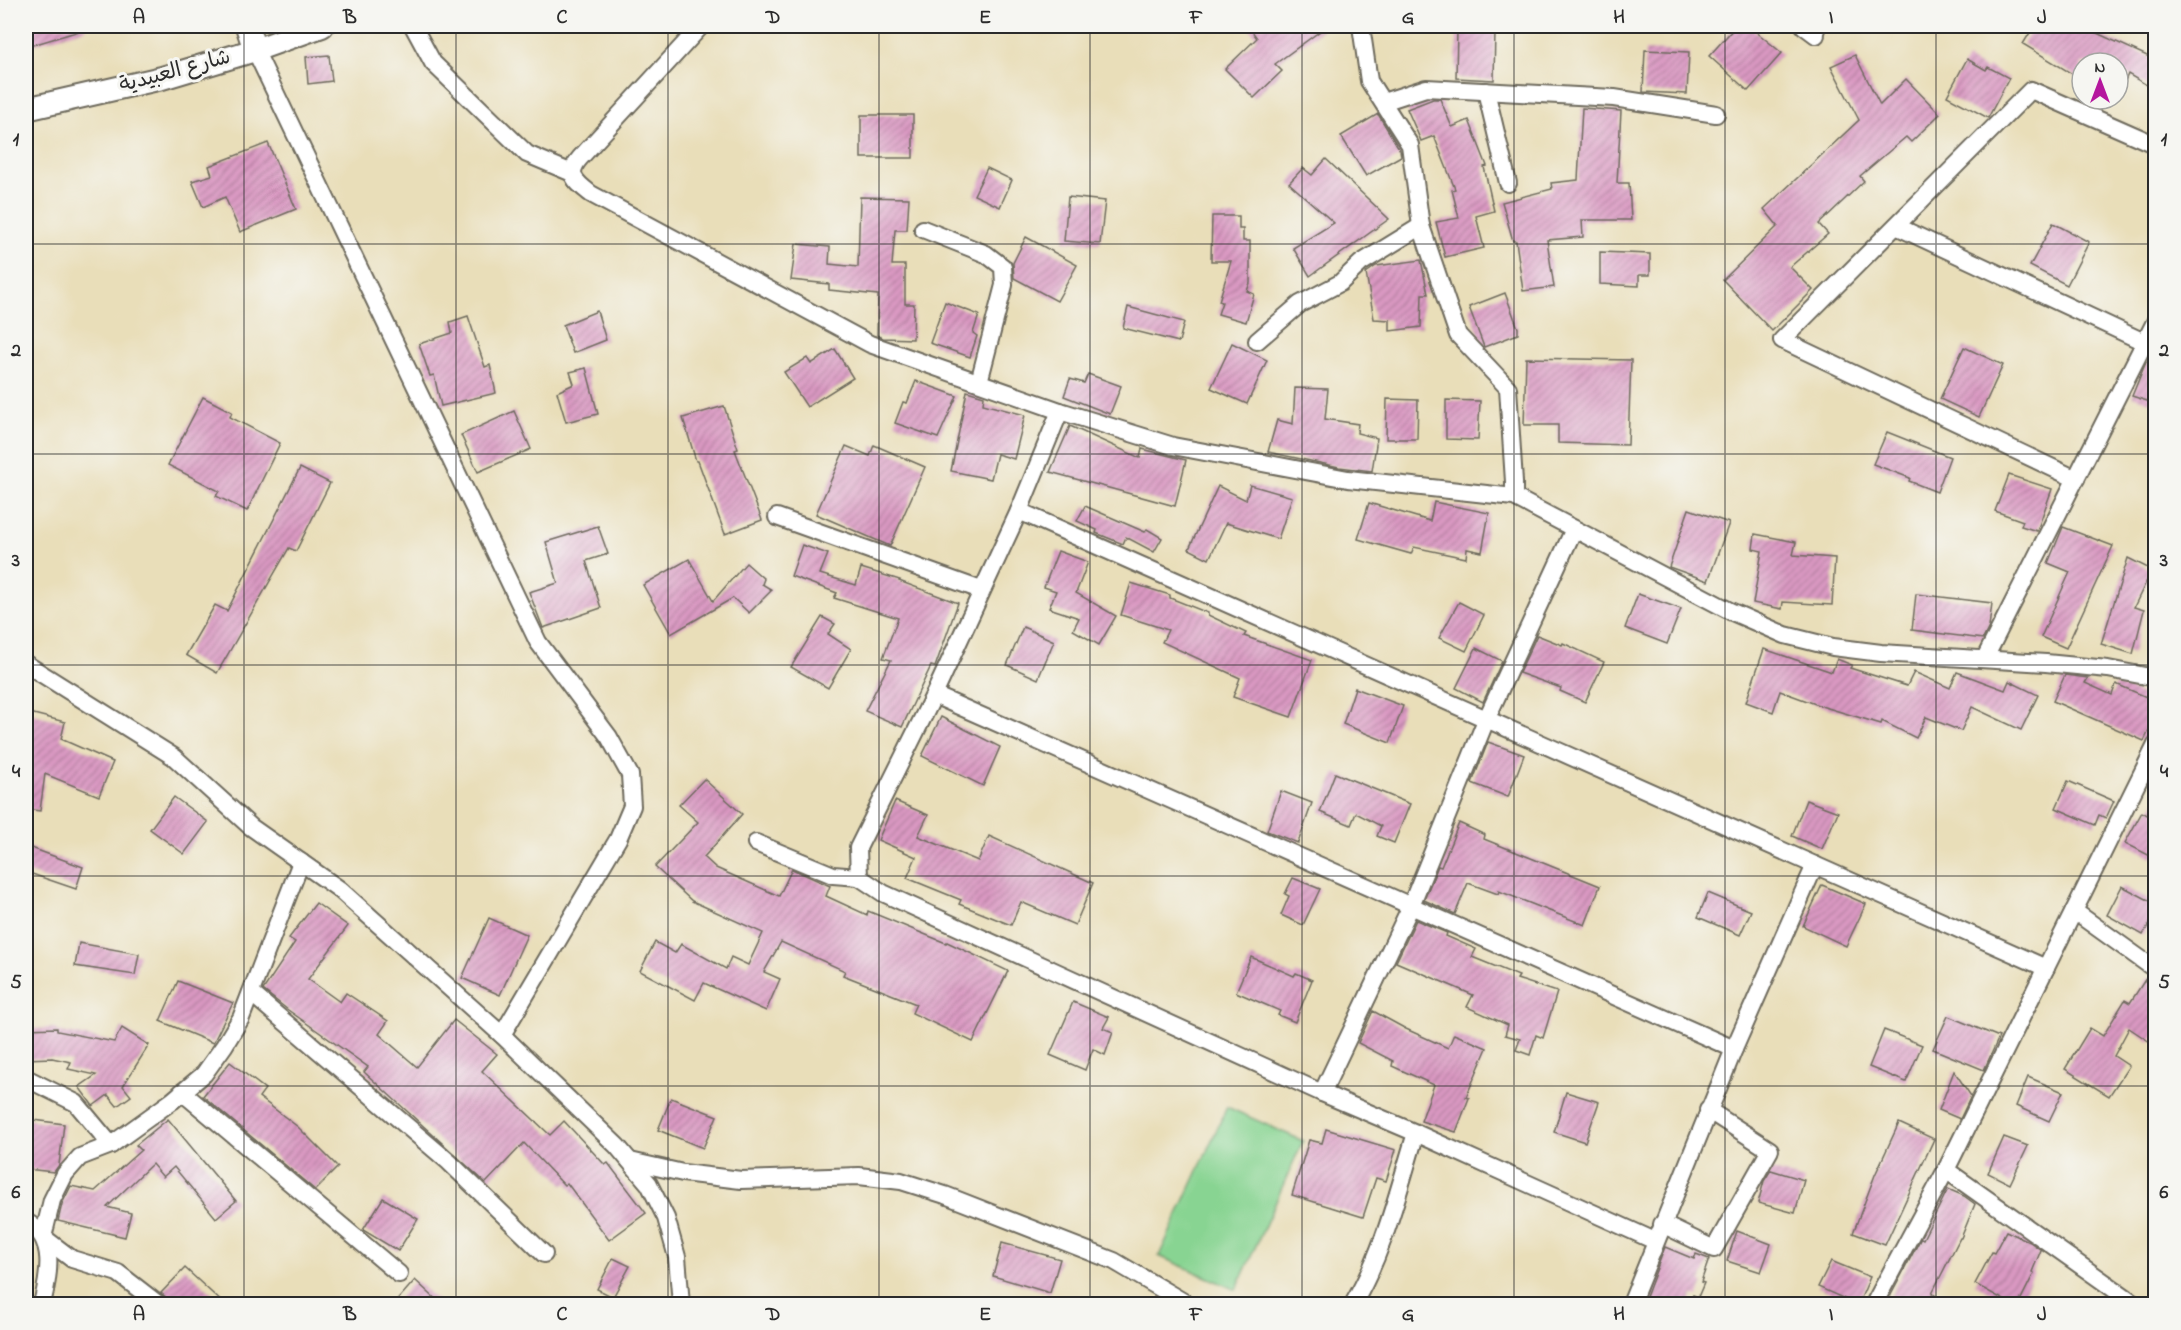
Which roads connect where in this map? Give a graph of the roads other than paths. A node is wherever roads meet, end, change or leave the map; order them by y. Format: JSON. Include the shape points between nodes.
{"nodes":[{"id":1,"x":247,"y":26,"type":"edge"},
{"id":2,"x":322,"y":26,"type":"edge"},
{"id":3,"x":413,"y":26,"type":"edge"},
{"id":4,"x":701,"y":26,"type":"edge"},
{"id":5,"x":1361,"y":26,"type":"edge"},
{"id":6,"x":255,"y":50,"type":"junction"},
{"id":7,"x":1486,"y":91,"type":"junction"},
{"id":8,"x":1383,"y":102,"type":"junction"},
{"id":9,"x":26,"y":109,"type":"edge"},
{"id":10,"x":1716,"y":114,"type":"dead end"},
{"id":11,"x":2156,"y":145,"type":"edge"},
{"id":12,"x":572,"y":173,"type":"junction"},
{"id":13,"x":1508,"y":183,"type":"dead end"},
{"id":14,"x":1421,"y":226,"type":"junction"},
{"id":15,"x":1896,"y":226,"type":"junction"},
{"id":16,"x":923,"y":229,"type":"dead end"},
{"id":17,"x":2156,"y":320,"type":"edge"},
{"id":18,"x":1257,"y":341,"type":"dead end"},
{"id":19,"x":2144,"y":342,"type":"junction"},
{"id":20,"x":979,"y":382,"type":"junction"},
{"id":21,"x":1060,"y":411,"type":"junction"},
{"id":22,"x":2076,"y":479,"type":"junction"},
{"id":23,"x":1514,"y":496,"type":"junction"},
{"id":24,"x":1018,"y":512,"type":"junction"},
{"id":25,"x":777,"y":517,"type":"dead end"},
{"id":26,"x":1574,"y":529,"type":"junction"},
{"id":27,"x":981,"y":590,"type":"junction"},
{"id":28,"x":1985,"y":658,"type":"junction"},
{"id":29,"x":26,"y":664,"type":"edge"},
{"id":30,"x":2156,"y":678,"type":"edge"},
{"id":31,"x":934,"y":695,"type":"junction"},
{"id":32,"x":1486,"y":720,"type":"junction"},
{"id":33,"x":2156,"y":745,"type":"edge"},
{"id":34,"x":756,"y":843,"type":"dead end"},
{"id":35,"x":302,"y":862,"type":"junction"},
{"id":36,"x":1815,"y":865,"type":"junction"},
{"id":37,"x":859,"y":877,"type":"junction"},
{"id":38,"x":1410,"y":908,"type":"junction"},
{"id":39,"x":2074,"y":911,"type":"junction"},
{"id":40,"x":2046,"y":968,"type":"junction"},
{"id":41,"x":2156,"y":970,"type":"edge"},
{"id":42,"x":251,"y":993,"type":"junction"},
{"id":43,"x":502,"y":1035,"type":"junction"},
{"id":44,"x":1734,"y":1049,"type":"junction"},
{"id":45,"x":26,"y":1078,"type":"edge"},
{"id":46,"x":182,"y":1092,"type":"junction"},
{"id":47,"x":1322,"y":1093,"type":"junction"},
{"id":48,"x":1708,"y":1110,"type":"junction"},
{"id":49,"x":1416,"y":1133,"type":"junction"},
{"id":50,"x":111,"y":1145,"type":"junction"},
{"id":51,"x":630,"y":1161,"type":"junction"},
{"id":52,"x":1946,"y":1170,"type":"junction"},
{"id":53,"x":26,"y":1222,"type":"edge"},
{"id":54,"x":1662,"y":1224,"type":"junction"},
{"id":55,"x":43,"y":1237,"type":"junction"},
{"id":56,"x":1655,"y":1241,"type":"junction"},
{"id":57,"x":543,"y":1254,"type":"dead end"},
{"id":58,"x":399,"y":1274,"type":"dead end"},
{"id":59,"x":42,"y":1305,"type":"edge"},
{"id":60,"x":158,"y":1305,"type":"edge"},
{"id":61,"x":681,"y":1305,"type":"edge"},
{"id":62,"x":1187,"y":1305,"type":"edge"},
{"id":63,"x":1353,"y":1305,"type":"edge"},
{"id":64,"x":1631,"y":1305,"type":"edge"},
{"id":65,"x":1874,"y":1305,"type":"edge"},
{"id":66,"x":2135,"y":1305,"type":"edge"}],
"edges":[{"from":1,"to":6,"type":"main road"},
{"from":2,"to":6,"type":"main road","name":"شارع العبيدية"},
{"from":3,"to":12,"type":"street","via":[[433,63],[526,154]]},
{"from":4,"to":12,"type":"street","via":[[580,158]]},
{"from":5,"to":8,"type":"street","via":[[1369,81]]},
{"from":6,"to":9,"type":"main road","name":"شارع العبيدية","via":[[162,78]]},
{"from":6,"to":43,"type":"street","via":[[538,642],[609,737],[630,775],[632,806],[618,840]]},
{"from":7,"to":8,"type":"street","via":[[1426,88]]},
{"from":7,"to":10,"type":"street","via":[[1614,98]]},
{"from":7,"to":13,"type":"street"},
{"from":8,"to":14,"type":"street","via":[[1410,145]]},
{"from":11,"to":15,"type":"street","via":[[2031,90]]},
{"from":12,"to":20,"type":"street","via":[[591,194],[870,344]]},
{"from":14,"to":18,"type":"street","via":[[1361,263],[1340,283],[1300,304]]},
{"from":14,"to":23,"type":"street","via":[[1458,335],[1508,388]]},
{"from":15,"to":19,"type":"street"},
{"from":15,"to":22,"type":"street","via":[[1782,340]]},
{"from":16,"to":20,"type":"street","via":[[986,254],[1003,267],[1004,285]]},
{"from":17,"to":19,"type":"street"},
{"from":19,"to":22,"type":"street"},
{"from":20,"to":21,"type":"street"},
{"from":21,"to":23,"type":"street","via":[[1173,447],[1336,477]]},
{"from":21,"to":24,"type":"street"},
{"from":22,"to":28,"type":"street"},
{"from":23,"to":26,"type":"street"},
{"from":24,"to":27,"type":"street"},
{"from":24,"to":32,"type":"street"},
{"from":25,"to":27,"type":"street"},
{"from":26,"to":28,"type":"street","via":[[1730,611],[1785,635],[1881,653]]},
{"from":26,"to":32,"type":"street"},
{"from":27,"to":31,"type":"street"},
{"from":28,"to":30,"type":"street","via":[[2108,669]]},
{"from":29,"to":35,"type":"street","via":[[174,757],[251,827]]},
{"from":31,"to":37,"type":"street","via":[[858,848]]},
{"from":31,"to":38,"type":"street"},
{"from":32,"to":36,"type":"street"},
{"from":32,"to":38,"type":"street"},
{"from":33,"to":39,"type":"street"},
{"from":34,"to":37,"type":"street","via":[[833,874]]},
{"from":35,"to":42,"type":"street"},
{"from":35,"to":43,"type":"street","via":[[339,889]]},
{"from":36,"to":40,"type":"street"},
{"from":36,"to":44,"type":"street"},
{"from":37,"to":47,"type":"street","via":[[883,893]]},
{"from":38,"to":44,"type":"street"},
{"from":38,"to":47,"type":"street"},
{"from":39,"to":40,"type":"street"},
{"from":39,"to":41,"type":"street"},
{"from":40,"to":52,"type":"street"},
{"from":42,"to":46,"type":"street","via":[[224,1046],[204,1074]]},
{"from":42,"to":57,"type":"street","via":[[449,1162]]},
{"from":43,"to":51,"type":"street"},
{"from":44,"to":48,"type":"street"},
{"from":45,"to":50,"type":"street","via":[[76,1103]]},
{"from":46,"to":50,"type":"street"},
{"from":46,"to":58,"type":"street"},
{"from":47,"to":49,"type":"street"},
{"from":48,"to":54,"type":"street"},
{"from":48,"to":54,"type":"street","via":[[1770,1150],[1714,1249]]},
{"from":49,"to":56,"type":"street"},
{"from":49,"to":63,"type":"street","via":[[1368,1279]]},
{"from":50,"to":55,"type":"street","via":[[80,1157],[65,1174],[52,1200]]},
{"from":51,"to":61,"type":"street","via":[[649,1184],[666,1218],[677,1257]]},
{"from":51,"to":62,"type":"street","via":[[741,1180],[859,1176],[901,1181],[1114,1261]]},
{"from":52,"to":65,"type":"street"},
{"from":52,"to":66,"type":"street"},
{"from":53,"to":55,"type":"street"},
{"from":54,"to":56,"type":"street"},
{"from":55,"to":59,"type":"street","via":[[49,1259]]},
{"from":55,"to":60,"type":"street","via":[[72,1259],[118,1273]]},
{"from":56,"to":64,"type":"street"}]}
